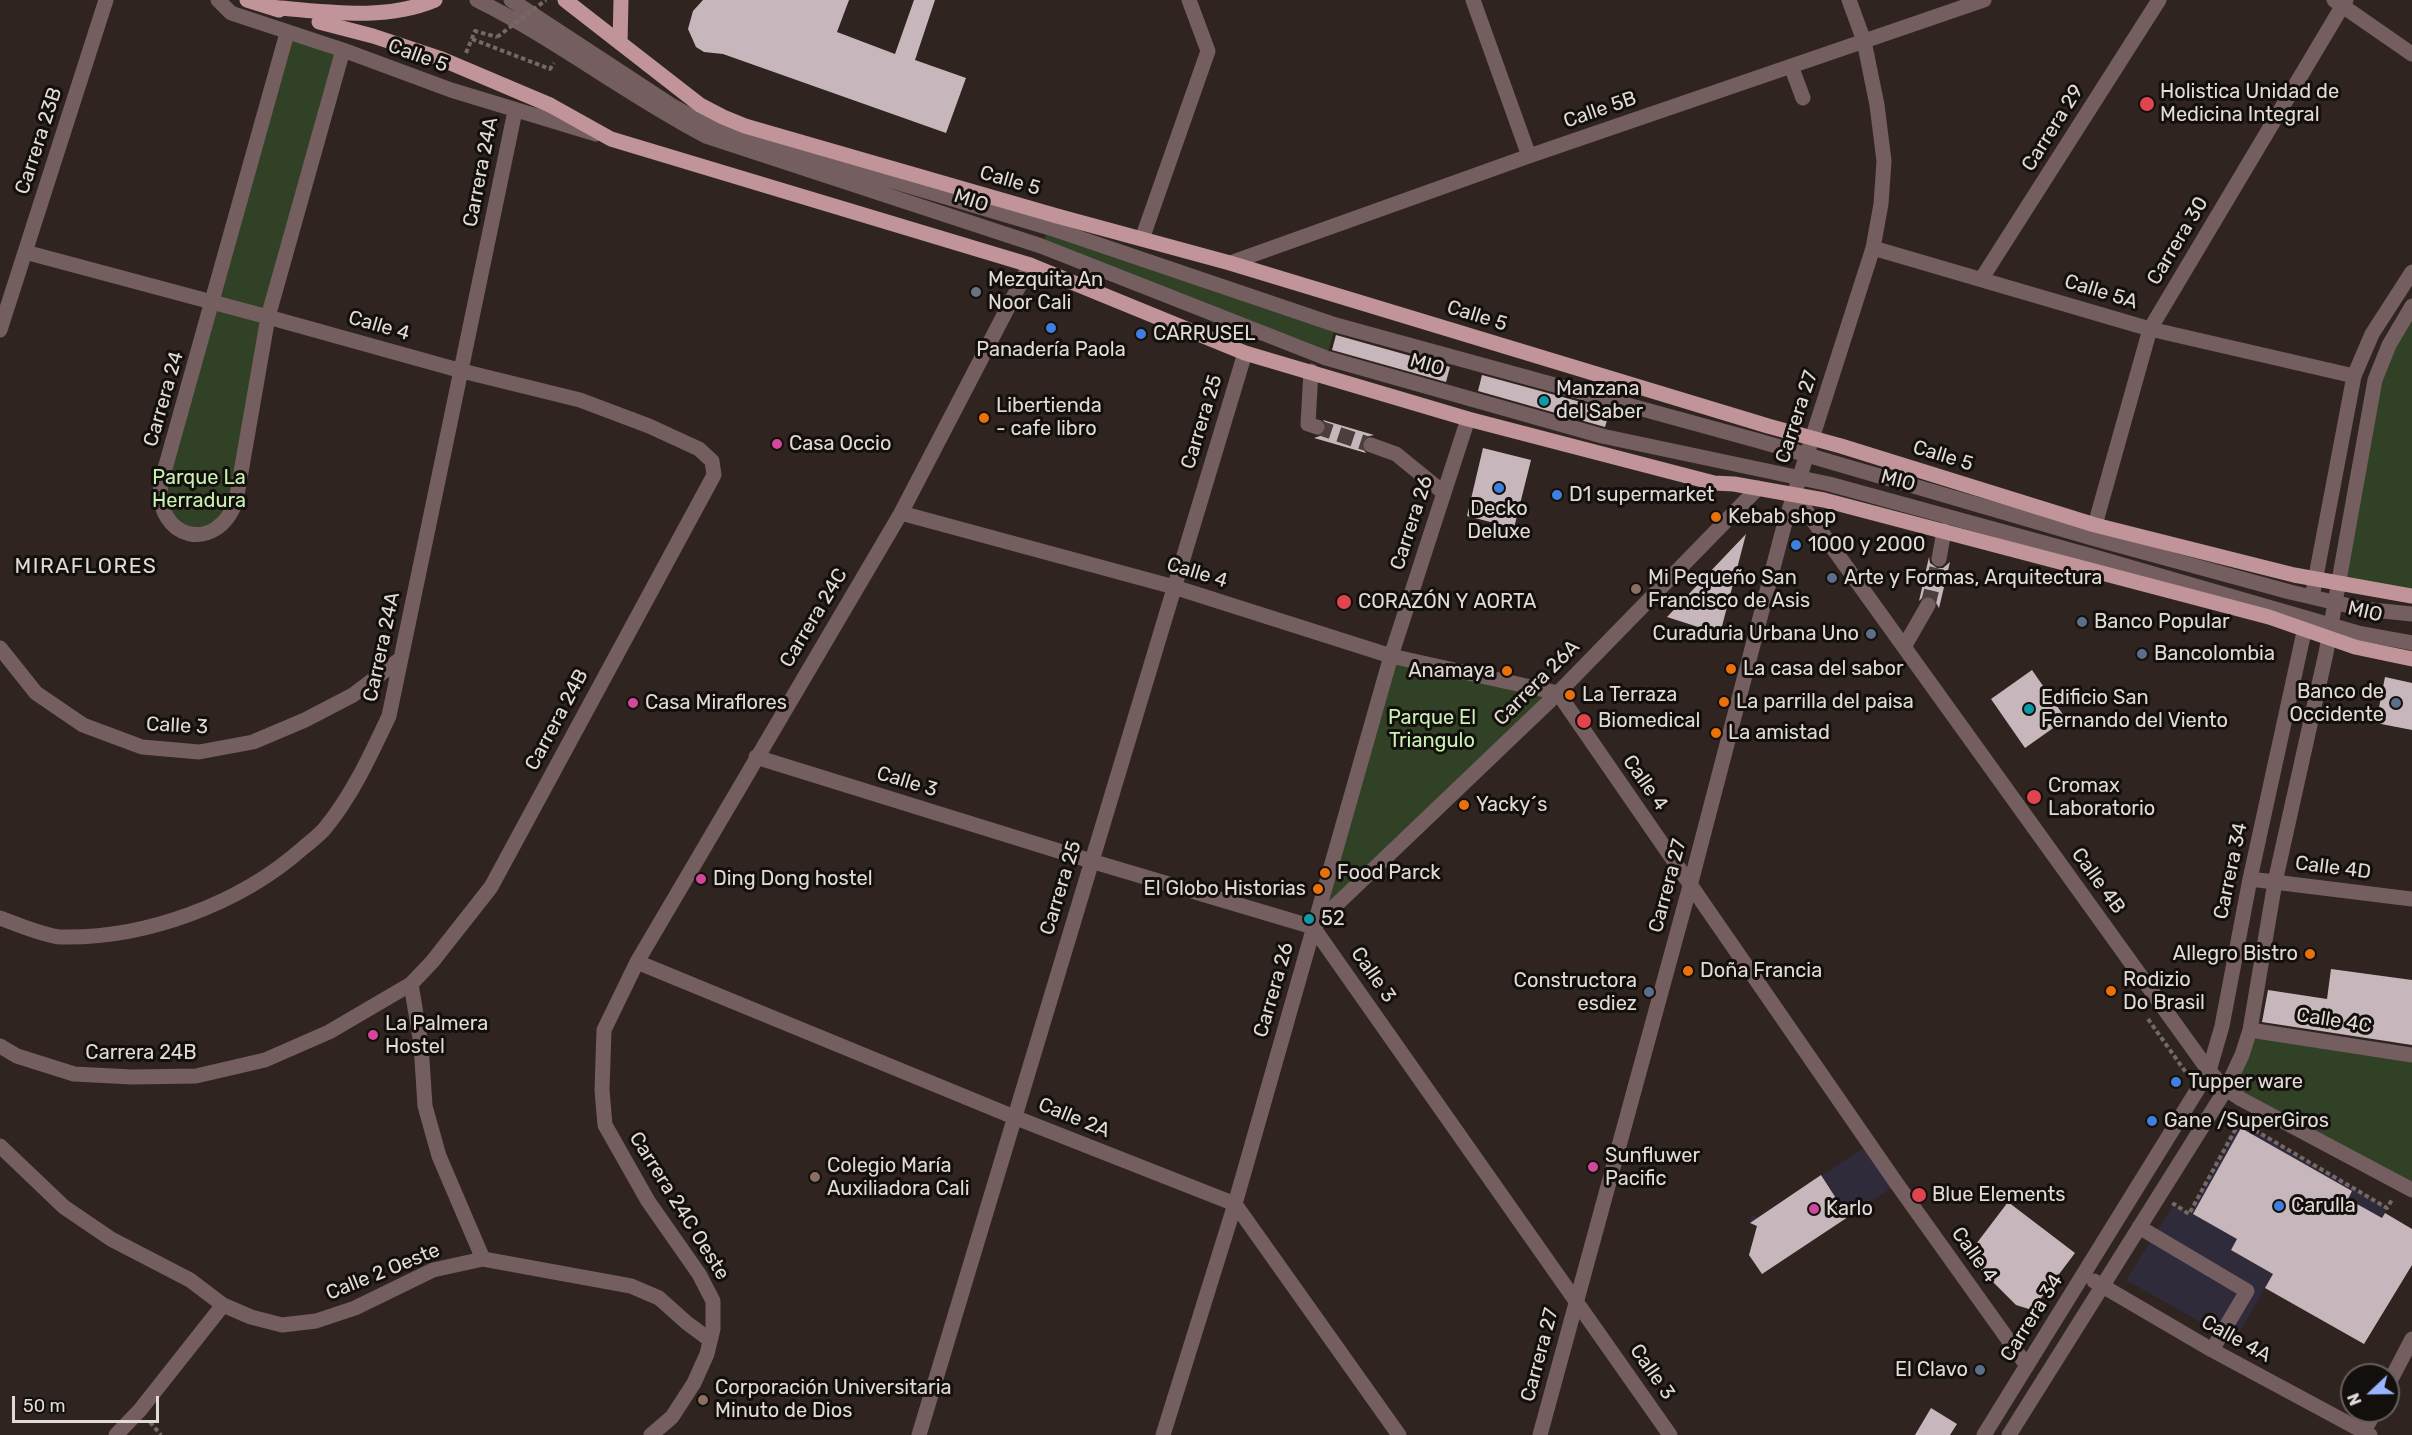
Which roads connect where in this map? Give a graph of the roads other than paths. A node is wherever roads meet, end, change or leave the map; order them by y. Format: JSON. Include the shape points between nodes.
{"nodes":[{"id":1,"x":106,"y":0,"type":"edge"},
{"id":2,"x":218,"y":0,"type":"edge"},
{"id":3,"x":247,"y":0,"type":"edge"},
{"id":4,"x":435,"y":0,"type":"edge"},
{"id":5,"x":477,"y":0,"type":"edge"},
{"id":6,"x":511,"y":0,"type":"edge"},
{"id":7,"x":565,"y":0,"type":"edge"},
{"id":8,"x":621,"y":0,"type":"edge"},
{"id":9,"x":1190,"y":0,"type":"edge"},
{"id":10,"x":1473,"y":0,"type":"edge"},
{"id":11,"x":1849,"y":0,"type":"edge"},
{"id":12,"x":1984,"y":0,"type":"edge"},
{"id":13,"x":2159,"y":0,"type":"edge"},
{"id":14,"x":2341,"y":2,"type":"edge"},
{"id":15,"x":320,"y":17,"type":"junction"},
{"id":16,"x":287,"y":33,"type":"junction"},
{"id":17,"x":1864,"y":41,"type":"junction"},
{"id":18,"x":620,"y":43,"type":"junction"},
{"id":19,"x":343,"y":50,"type":"junction"},
{"id":20,"x":2412,"y":54,"type":"edge"},
{"id":21,"x":1791,"y":66,"type":"junction"},
{"id":22,"x":1803,"y":98,"type":"dead end"},
{"id":23,"x":515,"y":111,"type":"junction"},
{"id":24,"x":610,"y":138,"type":"junction"},
{"id":25,"x":1529,"y":156,"type":"junction"},
{"id":26,"x":1142,"y":239,"type":"junction"},
{"id":27,"x":1873,"y":248,"type":"junction"},
{"id":28,"x":25,"y":252,"type":"junction"},
{"id":29,"x":1230,"y":263,"type":"junction"},
{"id":30,"x":1030,"y":266,"type":"junction"},
{"id":31,"x":2412,"y":272,"type":"edge"},
{"id":32,"x":1982,"y":278,"type":"junction"},
{"id":33,"x":213,"y":303,"type":"junction"},
{"id":34,"x":2412,"y":306,"type":"edge"},
{"id":35,"x":268,"y":317,"type":"junction"},
{"id":36,"x":2150,"y":329,"type":"junction"},
{"id":37,"x":0,"y":330,"type":"edge"},
{"id":38,"x":1245,"y":352,"type":"junction"},
{"id":39,"x":462,"y":371,"type":"junction"},
{"id":40,"x":1311,"y":371,"type":"junction"},
{"id":41,"x":2354,"y":376,"type":"junction"},
{"id":42,"x":1468,"y":418,"type":"junction"},
{"id":43,"x":1317,"y":427,"type":"dead end"},
{"id":44,"x":1812,"y":438,"type":"junction"},
{"id":45,"x":1371,"y":445,"type":"tunnel mouth"},
{"id":46,"x":1806,"y":456,"type":"junction"},
{"id":47,"x":711,"y":461,"type":"joint"},
{"id":48,"x":1800,"y":477,"type":"junction"},
{"id":49,"x":1758,"y":488,"type":"junction"},
{"id":50,"x":1444,"y":493,"type":"junction"},
{"id":51,"x":1794,"y":494,"type":"junction"},
{"id":52,"x":901,"y":513,"type":"junction"},
{"id":53,"x":2095,"y":525,"type":"junction"},
{"id":54,"x":1944,"y":531,"type":"junction"},
{"id":55,"x":1939,"y":559,"type":"tunnel mouth"},
{"id":56,"x":2315,"y":578,"type":"junction"},
{"id":57,"x":2339,"y":583,"type":"junction"},
{"id":58,"x":1174,"y":587,"type":"junction"},
{"id":59,"x":2412,"y":596,"type":"edge"},
{"id":60,"x":2312,"y":597,"type":"junction"},
{"id":61,"x":2336,"y":603,"type":"junction"},
{"id":62,"x":1928,"y":605,"type":"tunnel mouth"},
{"id":63,"x":2412,"y":614,"type":"edge"},
{"id":64,"x":2306,"y":624,"type":"junction"},
{"id":65,"x":2330,"y":632,"type":"junction"},
{"id":66,"x":2412,"y":643,"type":"edge"},
{"id":67,"x":1904,"y":647,"type":"junction"},
{"id":68,"x":0,"y":648,"type":"edge"},
{"id":69,"x":1391,"y":656,"type":"junction"},
{"id":70,"x":2412,"y":659,"type":"edge"},
{"id":71,"x":399,"y":660,"type":"junction"},
{"id":72,"x":1558,"y":693,"type":"junction"},
{"id":73,"x":756,"y":757,"type":"junction"},
{"id":74,"x":1091,"y":861,"type":"junction"},
{"id":75,"x":2250,"y":879,"type":"junction"},
{"id":76,"x":2275,"y":882,"type":"junction"},
{"id":77,"x":1690,"y":886,"type":"junction"},
{"id":78,"x":2412,"y":898,"type":"edge"},
{"id":79,"x":0,"y":918,"type":"edge"},
{"id":80,"x":1313,"y":927,"type":"junction"},
{"id":81,"x":637,"y":962,"type":"junction"},
{"id":82,"x":411,"y":984,"type":"junction"},
{"id":83,"x":2250,"y":1030,"type":"junction"},
{"id":84,"x":0,"y":1046,"type":"edge"},
{"id":85,"x":2412,"y":1055,"type":"edge"},
{"id":86,"x":2209,"y":1071,"type":"junction"},
{"id":87,"x":2226,"y":1089,"type":"junction"},
{"id":88,"x":1014,"y":1117,"type":"junction"},
{"id":89,"x":605,"y":1125,"type":"joint"},
{"id":90,"x":0,"y":1146,"type":"edge"},
{"id":91,"x":2412,"y":1190,"type":"edge"},
{"id":92,"x":1235,"y":1204,"type":"junction"},
{"id":93,"x":2139,"y":1227,"type":"junction"},
{"id":94,"x":483,"y":1259,"type":"junction"},
{"id":95,"x":2084,"y":1274,"type":"junction"},
{"id":96,"x":2101,"y":1286,"type":"junction"},
{"id":97,"x":1576,"y":1301,"type":"junction"},
{"id":98,"x":223,"y":1305,"type":"junction"},
{"id":99,"x":2412,"y":1339,"type":"edge"},
{"id":100,"x":710,"y":1340,"type":"junction"},
{"id":101,"x":2212,"y":1350,"type":"junction"},
{"id":102,"x":2399,"y":1363,"type":"edge"},
{"id":103,"x":2027,"y":1366,"type":"junction"},
{"id":104,"x":2366,"y":1434,"type":"edge"},
{"id":105,"x":116,"y":1435,"type":"edge"},
{"id":106,"x":651,"y":1435,"type":"edge"},
{"id":107,"x":919,"y":1435,"type":"edge"},
{"id":108,"x":1163,"y":1435,"type":"edge"},
{"id":109,"x":1399,"y":1435,"type":"edge"},
{"id":110,"x":1540,"y":1435,"type":"edge"},
{"id":111,"x":1670,"y":1435,"type":"edge"},
{"id":112,"x":1984,"y":1435,"type":"edge"},
{"id":113,"x":2009,"y":1435,"type":"edge"}],
"edges":[{"from":1,"to":28,"type":"street","name":"Carrera 23B"},
{"from":2,"to":16,"type":"street","name":"Calle 5","via":[[231,13]]},
{"from":3,"to":15,"type":"main road","name":"Calle 5"},
{"from":4,"to":15,"type":"main road","via":[[402,9]]},
{"from":5,"to":48,"type":"street","name":"MIO","via":[[706,136],[1041,246],[1326,358],[1602,436]]},
{"from":6,"to":46,"type":"street","name":"MIO","via":[[711,127],[1050,228],[1336,325]]},
{"from":7,"to":18,"type":"main road","name":"Calle 5"},
{"from":8,"to":18,"type":"main road"},
{"from":9,"to":26,"type":"street","via":[[1208,51]]},
{"from":10,"to":25,"type":"street"},
{"from":11,"to":17,"type":"street","name":"Carrera 27"},
{"from":12,"to":17,"type":"street","name":"Calle 5B"},
{"from":13,"to":32,"type":"street","name":"Carrera 29"},
{"from":14,"to":20,"type":"street"},
{"from":14,"to":36,"type":"street","name":"Carrera 30"},
{"from":15,"to":24,"type":"main road","name":"Calle 5","bridge":true,"via":[[439,58],[549,105]]},
{"from":16,"to":19,"type":"street","name":"Calle 5"},
{"from":16,"to":33,"type":"street","name":"Carrera 24"},
{"from":17,"to":21,"type":"street","name":"Calle 5B"},
{"from":17,"to":27,"type":"street","name":"Carrera 27","via":[[1884,160]]},
{"from":18,"to":26,"type":"main road","name":"Calle 5","via":[[700,105],[735,122]]},
{"from":19,"to":23,"type":"street","name":"Calle 5"},
{"from":19,"to":35,"type":"street","name":"Carrera 24"},
{"from":21,"to":22,"type":"street"},
{"from":21,"to":25,"type":"street","name":"Calle 5B"},
{"from":23,"to":24,"type":"street","name":"Calle 5"},
{"from":23,"to":39,"type":"street","name":"Carrera 24A"},
{"from":24,"to":30,"type":"main road","name":"Calle 5"},
{"from":25,"to":29,"type":"street","name":"Calle 5B"},
{"from":26,"to":29,"type":"main road","name":"Calle 5"},
{"from":27,"to":32,"type":"street","name":"Calle 5A"},
{"from":27,"to":44,"type":"street","name":"Carrera 27"},
{"from":28,"to":33,"type":"street","name":"Calle 4"},
{"from":28,"to":37,"type":"street","name":"Carrera 23B"},
{"from":29,"to":44,"type":"main road","name":"Calle 5"},
{"from":30,"to":38,"type":"main road","name":"Calle 5"},
{"from":30,"to":52,"type":"street","name":"Carrera 24C"},
{"from":31,"to":41,"type":"street","name":"Carrera 34","via":[[2372,334]]},
{"from":32,"to":36,"type":"street","name":"Calle 5A"},
{"from":33,"to":35,"type":"street","name":"Calle 4"},
{"from":33,"to":35,"type":"street","name":"Carrera 24","via":[[159,499],[174,527],[189,534],[205,534],[219,528],[236,501]]},
{"from":34,"to":57,"type":"street","name":"Carrera 34","via":[[2389,345],[2375,380]]},
{"from":35,"to":39,"type":"street","name":"Calle 4"},
{"from":36,"to":41,"type":"street","name":"Calle 5A"},
{"from":36,"to":53,"type":"street","name":"Carrera 30"},
{"from":38,"to":40,"type":"main road","name":"Calle 5"},
{"from":38,"to":58,"type":"street","name":"Carrera 25"},
{"from":39,"to":47,"type":"street","name":"Calle 4","via":[[580,400],[699,449]]},
{"from":39,"to":71,"type":"street","name":"Carrera 24A"},
{"from":40,"to":42,"type":"main road","name":"Calle 5"},
{"from":40,"to":43,"type":"street","via":[[1308,424]]},
{"from":41,"to":56,"type":"street","name":"Carrera 34"},
{"from":42,"to":49,"type":"main road","name":"Calle 5","via":[[1714,483]]},
{"from":42,"to":50,"type":"street","name":"Carrera 26"},
{"from":44,"to":46,"type":"street","name":"Carrera 27"},
{"from":44,"to":53,"type":"main road","name":"Calle 5"},
{"from":45,"to":50,"type":"street","via":[[1396,454]]},
{"from":46,"to":48,"type":"street","name":"Carrera 27"},
{"from":46,"to":60,"type":"street","name":"MIO"},
{"from":47,"to":82,"type":"street","name":"Carrera 24B","via":[[714,475],[491,887]]},
{"from":48,"to":51,"type":"street","name":"Carrera 27"},
{"from":48,"to":64,"type":"street","name":"MIO","via":[[2088,555]]},
{"from":49,"to":51,"type":"main road","name":"Calle 5"},
{"from":49,"to":72,"type":"street","name":"Carrera 26A"},
{"from":50,"to":69,"type":"street","name":"Carrera 26"},
{"from":51,"to":54,"type":"main road","name":"Calle 5"},
{"from":51,"to":67,"type":"street","name":"Calle 4B"},
{"from":51,"to":77,"type":"street","name":"Carrera 27"},
{"from":52,"to":58,"type":"street","name":"Calle 4"},
{"from":52,"to":73,"type":"street","name":"Carrera 24C"},
{"from":53,"to":56,"type":"main road","name":"Calle 5"},
{"from":54,"to":55,"type":"street"},
{"from":54,"to":64,"type":"main road","name":"Calle 5"},
{"from":56,"to":57,"type":"main road","name":"Calle 5"},
{"from":56,"to":60,"type":"street","name":"Carrera 34"},
{"from":57,"to":59,"type":"main road","name":"Calle 5"},
{"from":57,"to":61,"type":"street","name":"Carrera 34"},
{"from":58,"to":69,"type":"street","name":"Calle 4"},
{"from":58,"to":74,"type":"street","name":"Carrera 25"},
{"from":60,"to":61,"type":"street","name":"MIO"},
{"from":60,"to":64,"type":"street","name":"Carrera 34"},
{"from":61,"to":63,"type":"street","name":"MIO"},
{"from":61,"to":65,"type":"street","name":"Carrera 34"},
{"from":62,"to":67,"type":"street"},
{"from":64,"to":65,"type":"main road","name":"Calle 5"},
{"from":64,"to":75,"type":"street","name":"Carrera 34"},
{"from":65,"to":66,"type":"street","name":"MIO"},
{"from":65,"to":70,"type":"main road","name":"Calle 5","via":[[2355,647]]},
{"from":65,"to":76,"type":"street","name":"Carrera 34"},
{"from":67,"to":86,"type":"street","name":"Calle 4B"},
{"from":68,"to":71,"type":"street","name":"Calle 3","via":[[36,693],[83,725],[142,747],[199,752],[252,742],[305,720],[353,696]]},
{"from":69,"to":72,"type":"street","name":"Calle 4"},
{"from":69,"to":80,"type":"street","name":"Carrera 26"},
{"from":71,"to":79,"type":"street","name":"Carrera 24A","via":[[389,716],[363,772],[326,828],[284,865],[242,891],[182,918],[124,932],[59,937]]},
{"from":72,"to":77,"type":"street","name":"Calle 4"},
{"from":72,"to":80,"type":"street","name":"Carrera 26A"},
{"from":73,"to":74,"type":"street","name":"Calle 3"},
{"from":73,"to":81,"type":"street","name":"Carrera 24C"},
{"from":74,"to":80,"type":"street","name":"Calle 3"},
{"from":74,"to":88,"type":"street","name":"Carrera 25"},
{"from":75,"to":76,"type":"street","name":"Calle 4D"},
{"from":75,"to":86,"type":"street","name":"Carrera 34","via":[[2222,1026]]},
{"from":76,"to":78,"type":"street","name":"Calle 4D"},
{"from":76,"to":83,"type":"street","name":"Carrera 34"},
{"from":77,"to":97,"type":"street","name":"Carrera 27"},
{"from":77,"to":103,"type":"street","name":"Calle 4"},
{"from":80,"to":92,"type":"street","name":"Carrera 26"},
{"from":80,"to":97,"type":"street","name":"Calle 3"},
{"from":81,"to":88,"type":"street","name":"Calle 2A"},
{"from":81,"to":89,"type":"street","name":"Carrera 24C","via":[[604,1030]]},
{"from":82,"to":84,"type":"street","name":"Carrera 24B","via":[[329,1032],[265,1060],[196,1076],[74,1074],[17,1056]]},
{"from":82,"to":94,"type":"street","via":[[421,1044],[425,1106],[439,1156]]},
{"from":83,"to":85,"type":"street","name":"Calle 4C"},
{"from":83,"to":87,"type":"street","name":"Carrera 34"},
{"from":86,"to":87,"type":"street","name":"Calle 4B"},
{"from":86,"to":95,"type":"street","name":"Carrera 34"},
{"from":87,"to":91,"type":"street","name":"Calle 4B"},
{"from":87,"to":93,"type":"street","name":"Carrera 34"},
{"from":88,"to":92,"type":"street","name":"Calle 2A"},
{"from":88,"to":107,"type":"street","name":"Carrera 25"},
{"from":89,"to":100,"type":"street","name":"Carrera 24C Oeste","via":[[648,1201],[713,1301]]},
{"from":90,"to":98,"type":"street","name":"Calle 2 Oeste","via":[[64,1207],[111,1239],[190,1280]]},
{"from":92,"to":108,"type":"street","name":"Carrera 26"},
{"from":92,"to":109,"type":"street"},
{"from":93,"to":96,"type":"street","name":"Carrera 34"},
{"from":93,"to":101,"type":"street","via":[[2247,1291]]},
{"from":94,"to":98,"type":"street","name":"Calle 2 Oeste","via":[[433,1270],[355,1308],[316,1321],[282,1325]]},
{"from":94,"to":100,"type":"street","name":"Calle 2 Oeste","via":[[631,1286],[659,1298]]},
{"from":95,"to":96,"type":"street","name":"Calle 4A"},
{"from":95,"to":103,"type":"street","name":"Carrera 34"},
{"from":96,"to":101,"type":"street","name":"Calle 4A"},
{"from":96,"to":113,"type":"street","name":"Carrera 34"},
{"from":97,"to":110,"type":"street","name":"Carrera 27"},
{"from":97,"to":111,"type":"street","name":"Calle 3"},
{"from":98,"to":105,"type":"street"},
{"from":99,"to":102,"type":"street"},
{"from":100,"to":106,"type":"street","name":"Carrera 24C Oeste","via":[[694,1383],[672,1418]]},
{"from":101,"to":104,"type":"street","name":"Calle 4A"},
{"from":103,"to":112,"type":"street","name":"Carrera 34"}]}
